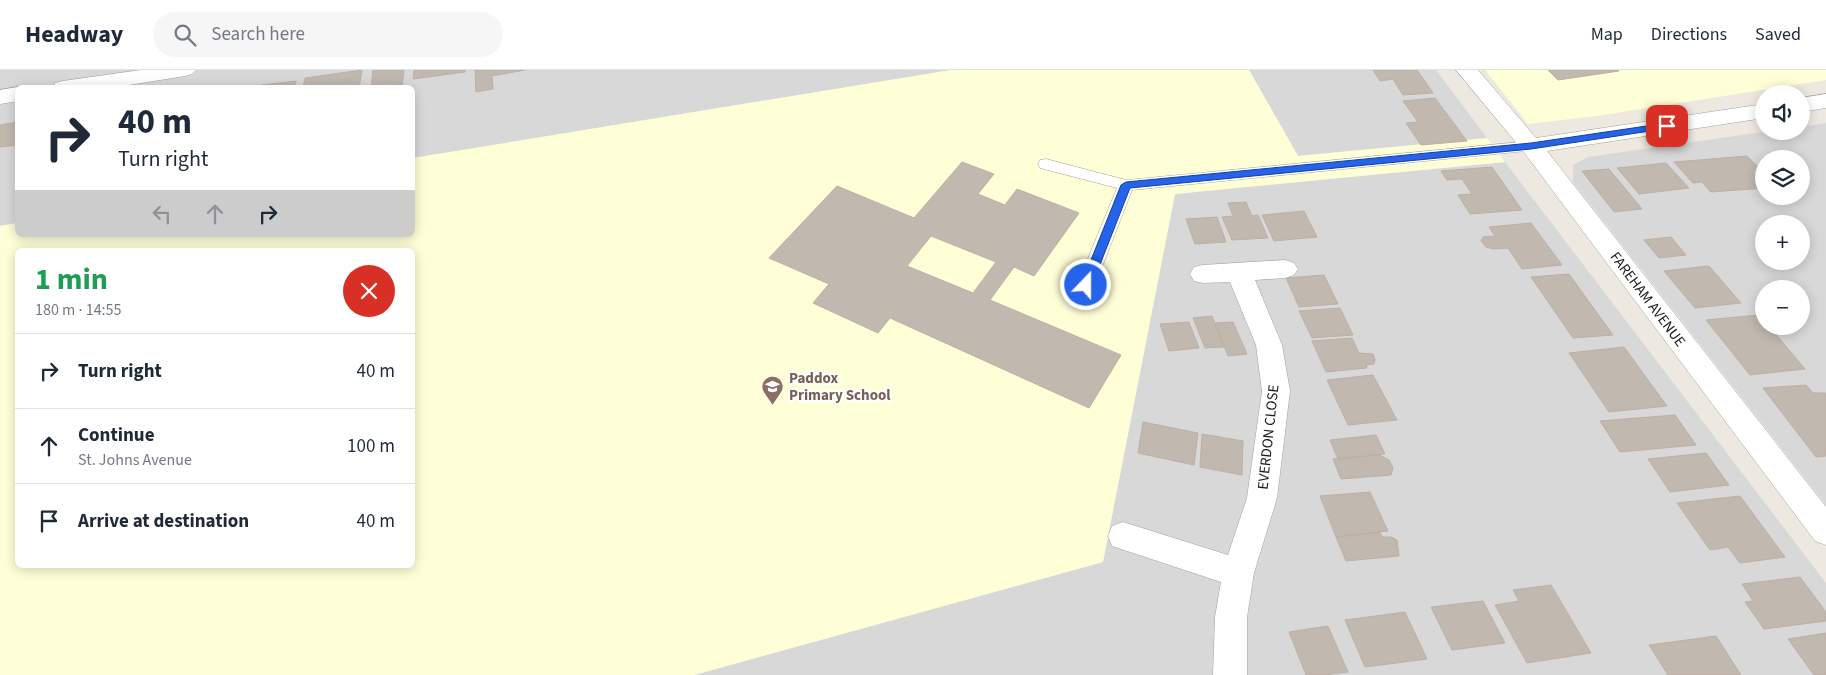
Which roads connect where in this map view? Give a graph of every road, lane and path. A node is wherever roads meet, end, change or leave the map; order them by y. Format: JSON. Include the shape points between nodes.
{"nodes":[{"id":1,"x":185,"y":70,"type":"edge"},
{"id":2,"x":1468,"y":70,"type":"edge"},
{"id":3,"x":84,"y":85,"type":"edge"},
{"id":4,"x":15,"y":94,"type":"edge"},
{"id":5,"x":0,"y":97,"type":"edge"},
{"id":6,"x":1826,"y":101,"type":"edge"},
{"id":7,"x":1810,"y":104,"type":"edge"},
{"id":8,"x":1755,"y":111,"type":"edge"},
{"id":9,"x":1531,"y":146,"type":"junction"},
{"id":10,"x":1046,"y":164,"type":"dead end"},
{"id":11,"x":1126,"y":185,"type":"junction"},
{"id":12,"x":1285,"y":269,"type":"dead end"},
{"id":13,"x":1239,"y":273,"type":"junction"},
{"id":14,"x":1203,"y":274,"type":"dead end"},
{"id":15,"x":1086,"y":285,"type":"dead end"},
{"id":16,"x":1826,"y":531,"type":"edge"},
{"id":17,"x":1123,"y":536,"type":"dead end"},
{"id":18,"x":1238,"y":573,"type":"junction"},
{"id":19,"x":1230,"y":675,"type":"edge"}],
"edges":[{"from":1,"to":3,"type":"street"},
{"from":2,"to":9,"type":"street","name":"FAREHAM AVENUE"},
{"from":4,"to":5,"type":"street"},
{"from":6,"to":7,"type":"street"},
{"from":8,"to":9,"type":"street"},
{"from":9,"to":11,"type":"lane"},
{"from":9,"to":16,"type":"street","name":"FAREHAM AVENUE"},
{"from":10,"to":11,"type":"lane"},
{"from":11,"to":15,"type":"lane"},
{"from":12,"to":13,"type":"street"},
{"from":13,"to":14,"type":"street"},
{"from":13,"to":18,"type":"street","name":"EVERDON CLOSE","via":[[1269,345],[1276,391],[1262,498]]},
{"from":17,"to":18,"type":"street"},
{"from":18,"to":19,"type":"street","name":"EVERDON CLOSE","via":[[1231,617]]}]}
